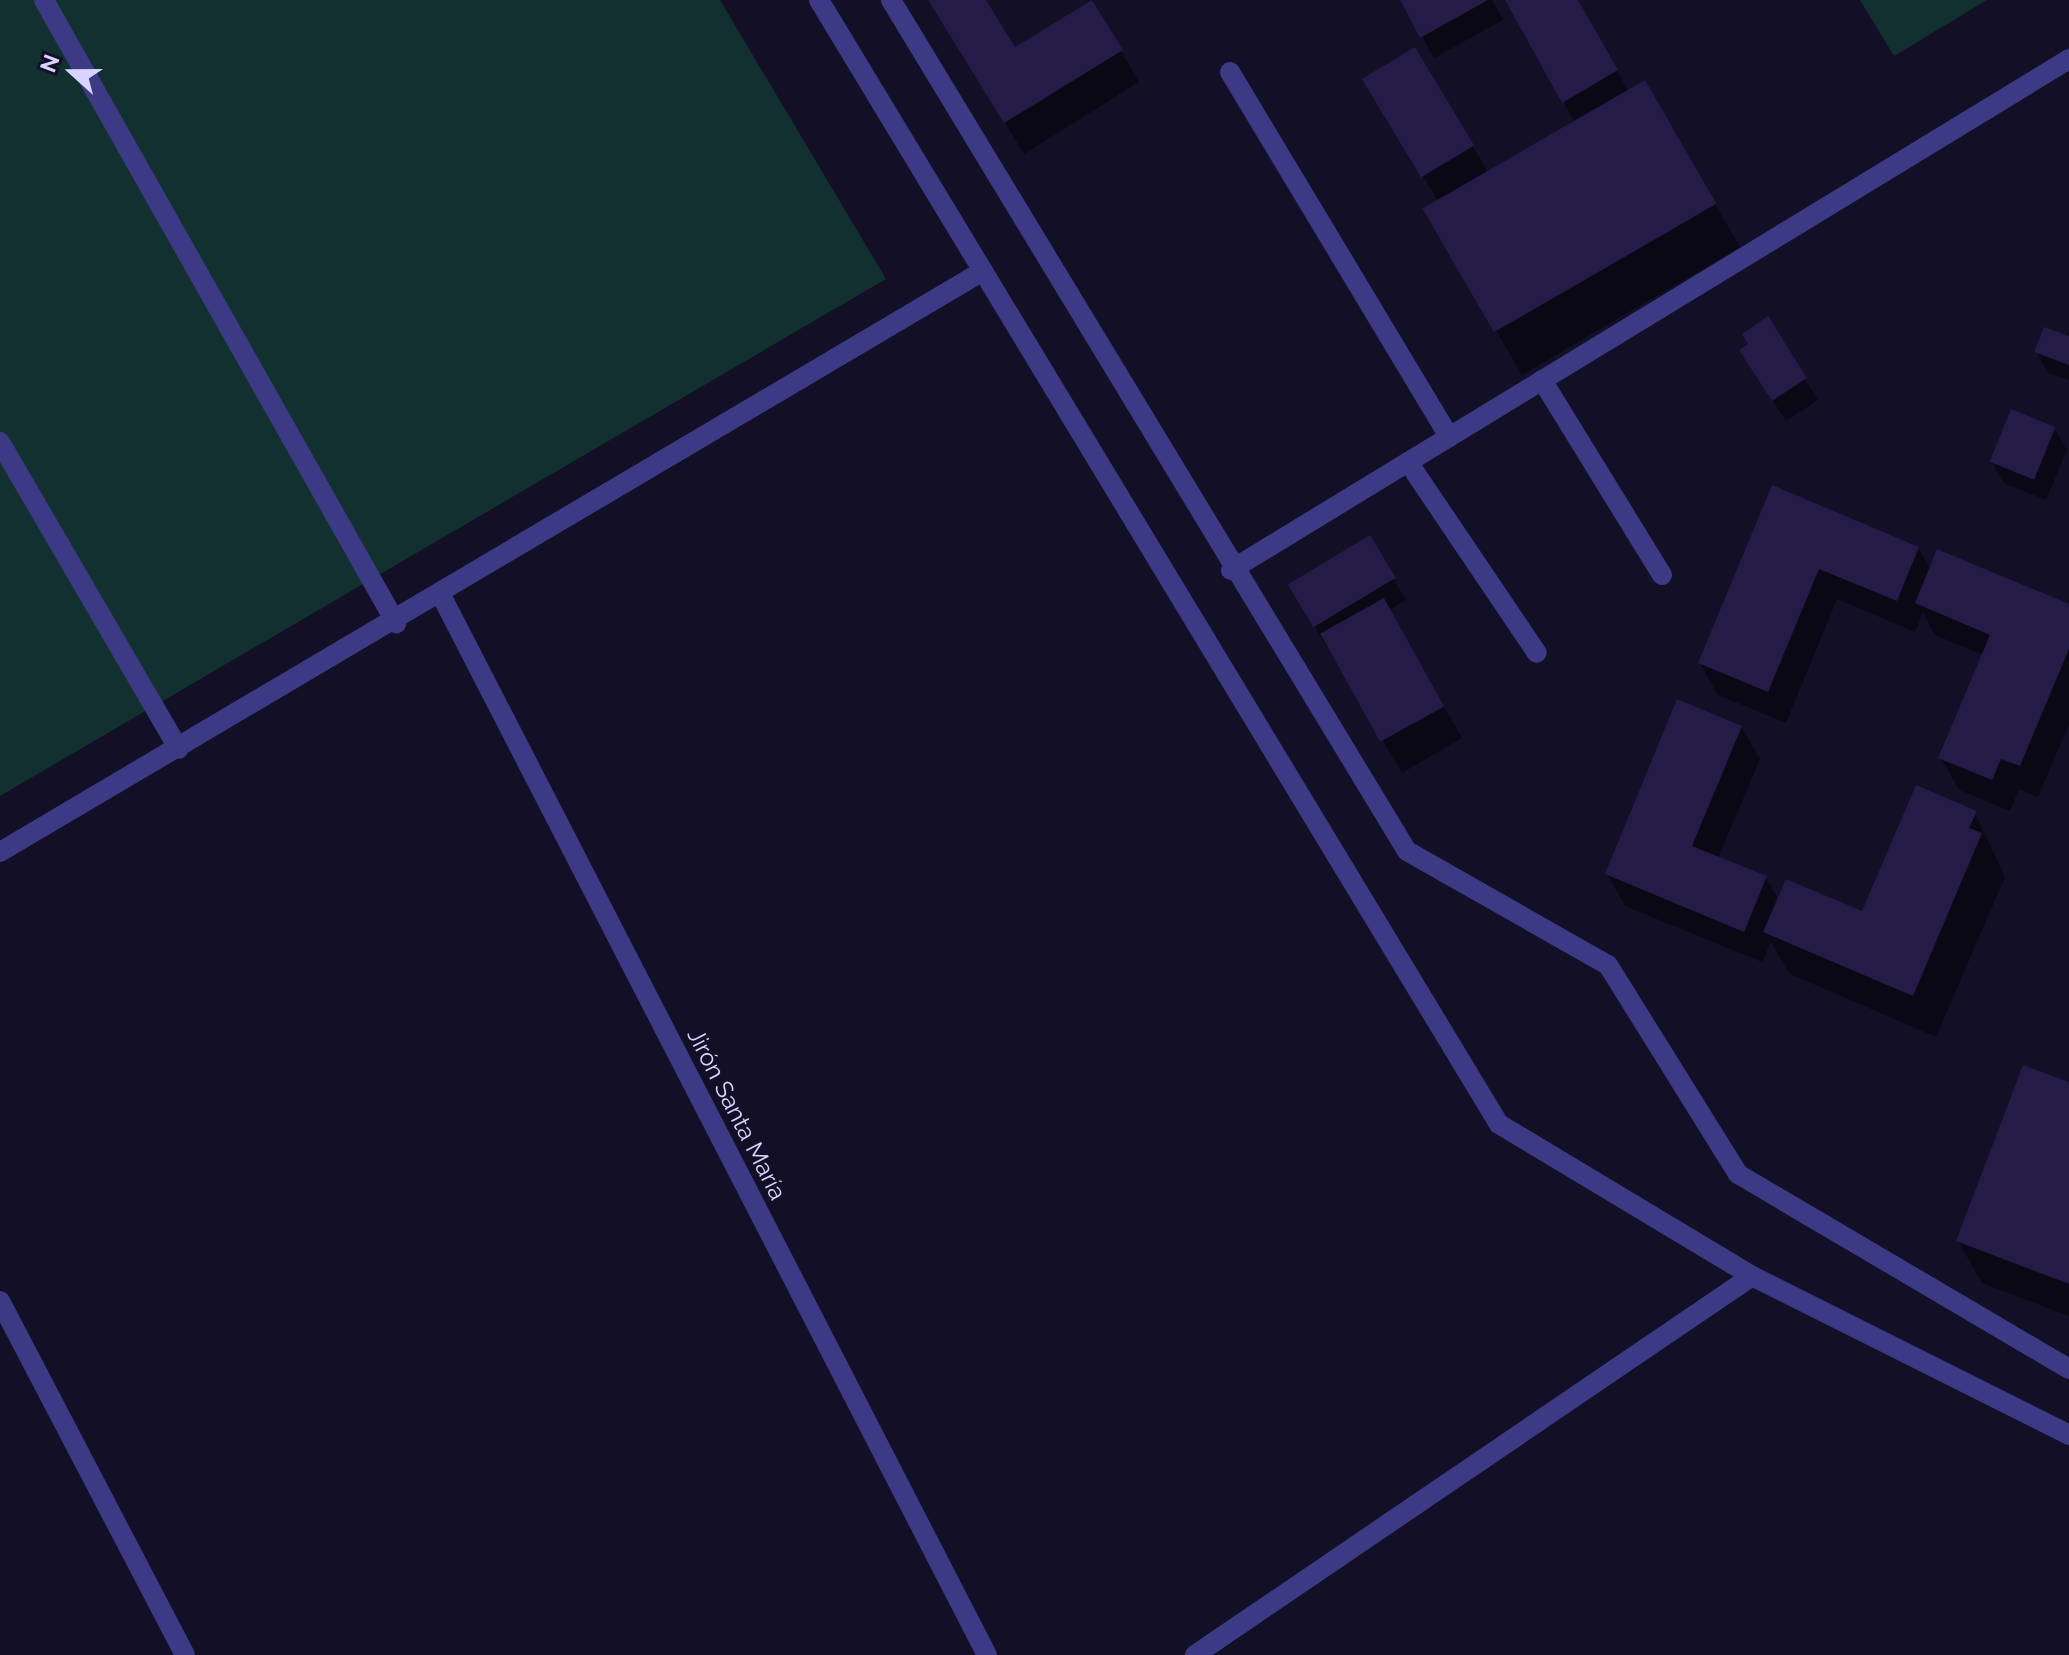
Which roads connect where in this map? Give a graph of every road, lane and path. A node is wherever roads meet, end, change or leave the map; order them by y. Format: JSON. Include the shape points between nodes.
{"nodes":[{"id":1,"x":44,"y":0,"type":"edge"},
{"id":2,"x":819,"y":0,"type":"edge"},
{"id":3,"x":891,"y":0,"type":"edge"},
{"id":4,"x":2069,"y":59,"type":"edge"},
{"id":5,"x":1230,"y":72,"type":"dead end"},
{"id":6,"x":983,"y":271,"type":"junction"},
{"id":7,"x":1542,"y":380,"type":"junction"},
{"id":8,"x":1449,"y":437,"type":"junction"},
{"id":9,"x":0,"y":442,"type":"edge"},
{"id":10,"x":1408,"y":462,"type":"junction"},
{"id":11,"x":1231,"y":570,"type":"junction"},
{"id":12,"x":1662,"y":575,"type":"dead end"},
{"id":13,"x":442,"y":597,"type":"junction"},
{"id":14,"x":396,"y":623,"type":"junction"},
{"id":15,"x":1537,"y":653,"type":"dead end"},
{"id":16,"x":179,"y":749,"type":"junction"},
{"id":17,"x":0,"y":852,"type":"edge"},
{"id":18,"x":1752,"y":1276,"type":"junction"},
{"id":19,"x":0,"y":1301,"type":"edge"},
{"id":20,"x":2069,"y":1369,"type":"edge"},
{"id":21,"x":2069,"y":1435,"type":"edge"},
{"id":22,"x":185,"y":1655,"type":"edge"},
{"id":23,"x":987,"y":1655,"type":"edge"},
{"id":24,"x":1195,"y":1655,"type":"edge"}],
"edges":[{"from":1,"to":14,"type":"street"},
{"from":2,"to":6,"type":"street"},
{"from":3,"to":11,"type":"street"},
{"from":4,"to":7,"type":"street"},
{"from":5,"to":8,"type":"street"},
{"from":6,"to":13,"type":"street"},
{"from":6,"to":18,"type":"street","via":[[1499,1124]]},
{"from":7,"to":8,"type":"street"},
{"from":7,"to":12,"type":"street"},
{"from":8,"to":10,"type":"street"},
{"from":9,"to":16,"type":"street"},
{"from":10,"to":11,"type":"street"},
{"from":10,"to":15,"type":"street"},
{"from":11,"to":20,"type":"street","via":[[1407,851],[1608,965],[1738,1174]]},
{"from":13,"to":14,"type":"street"},
{"from":13,"to":23,"type":"street","name":"Jirón Santa María"},
{"from":14,"to":16,"type":"street"},
{"from":16,"to":17,"type":"street"},
{"from":18,"to":21,"type":"street"},
{"from":18,"to":24,"type":"street"},
{"from":19,"to":22,"type":"street"}]}
